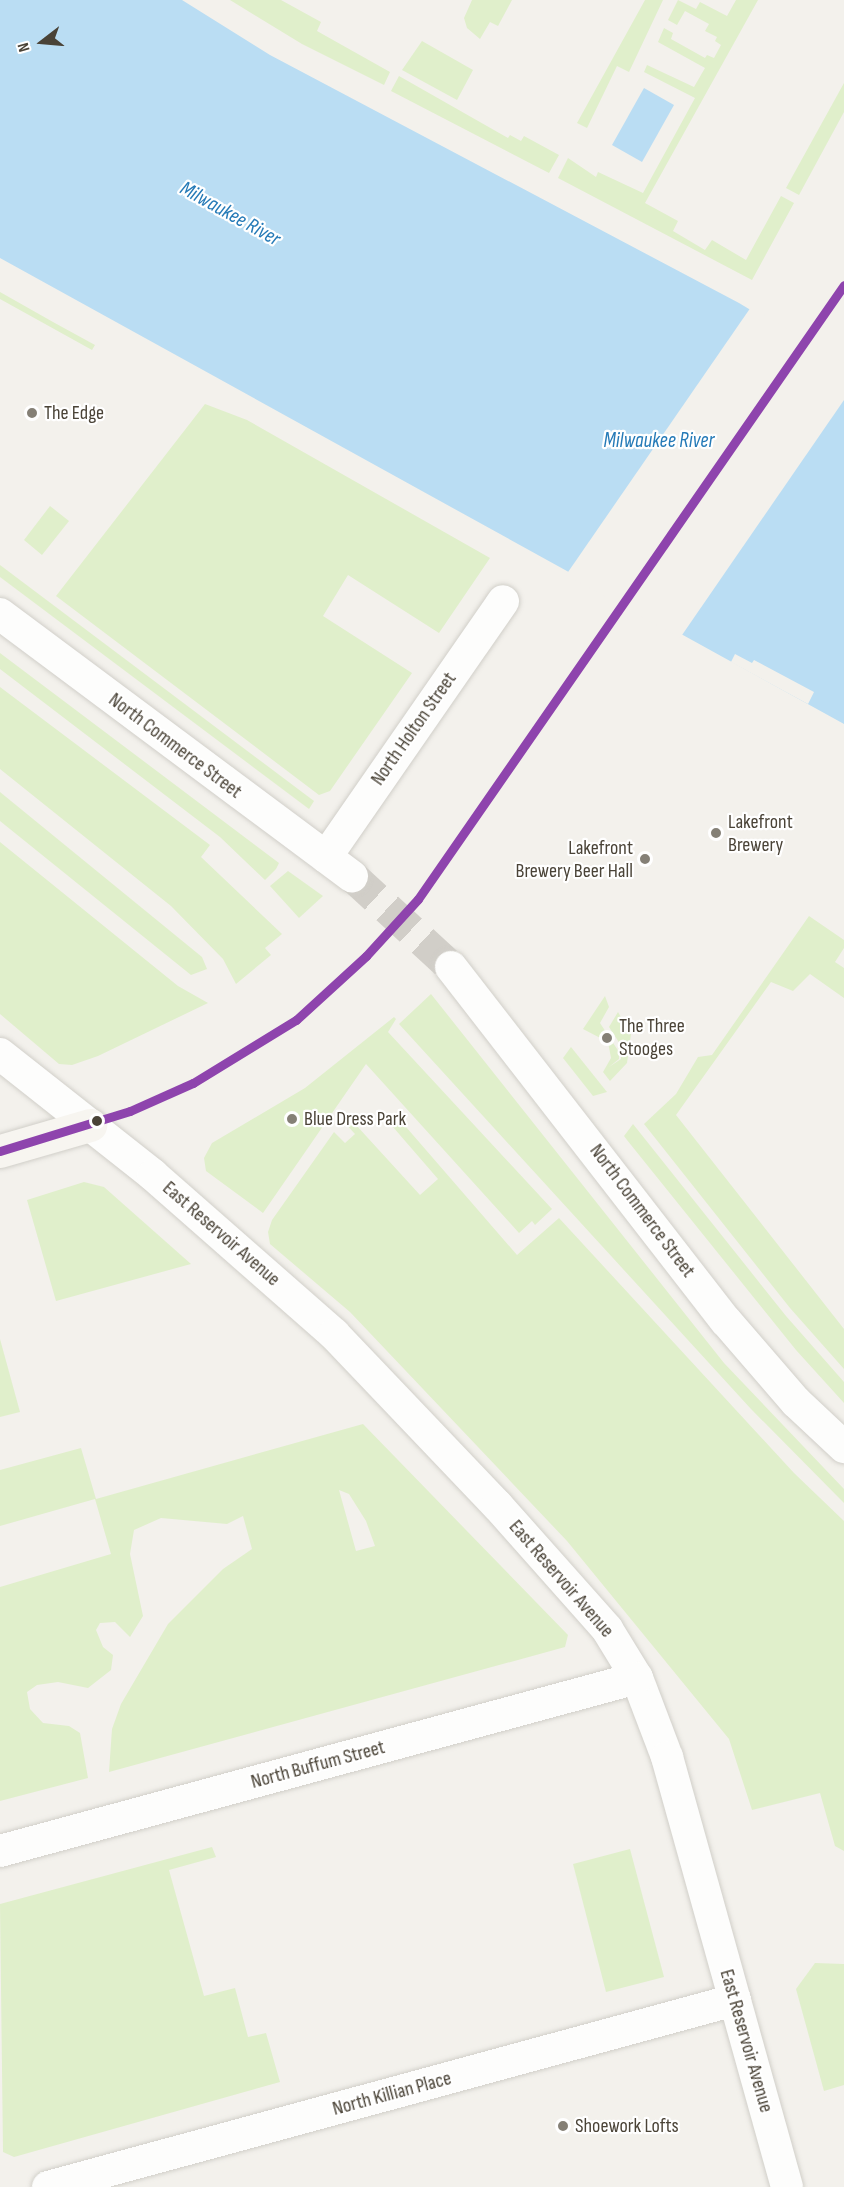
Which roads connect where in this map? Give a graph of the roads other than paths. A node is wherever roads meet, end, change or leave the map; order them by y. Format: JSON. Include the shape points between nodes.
{"nodes":[{"id":1,"x":503,"y":601,"type":"dead end"},
{"id":2,"x":0,"y":614,"type":"edge"},
{"id":3,"x":326,"y":857,"type":"junction"},
{"id":4,"x":351,"y":876,"type":"tunnel mouth"},
{"id":5,"x":451,"y":967,"type":"tunnel mouth"},
{"id":6,"x":0,"y":1054,"type":"edge"},
{"id":7,"x":90,"y":1125,"type":"junction"},
{"id":8,"x":0,"y":1151,"type":"edge"},
{"id":9,"x":844,"y":1447,"type":"edge"},
{"id":10,"x":637,"y":1678,"type":"junction"},
{"id":11,"x":0,"y":1851,"type":"edge"},
{"id":12,"x":735,"y":2000,"type":"junction"},
{"id":13,"x":48,"y":2187,"type":"edge"},
{"id":14,"x":787,"y":2187,"type":"edge"}],
"edges":[{"from":1,"to":3,"type":"street","name":"North Holton Street"},
{"from":2,"to":3,"type":"street","name":"North Commerce Street"},
{"from":3,"to":4,"type":"street","name":"North Commerce Street"},
{"from":5,"to":9,"type":"street","name":"North Commerce Street","via":[[726,1321],[796,1402]]},
{"from":6,"to":7,"type":"street","name":"East Reservoir Avenue"},
{"from":7,"to":8,"type":"main road"},
{"from":7,"to":10,"type":"street","name":"East Reservoir Avenue","via":[[153,1174],[334,1334],[550,1564],[607,1629]]},
{"from":10,"to":11,"type":"street","name":"North Buffum Street"},
{"from":10,"to":12,"type":"street","name":"East Reservoir Avenue","via":[[667,1757]]},
{"from":12,"to":13,"type":"street","name":"North Killian Place"},
{"from":12,"to":14,"type":"street","name":"East Reservoir Avenue"}]}
